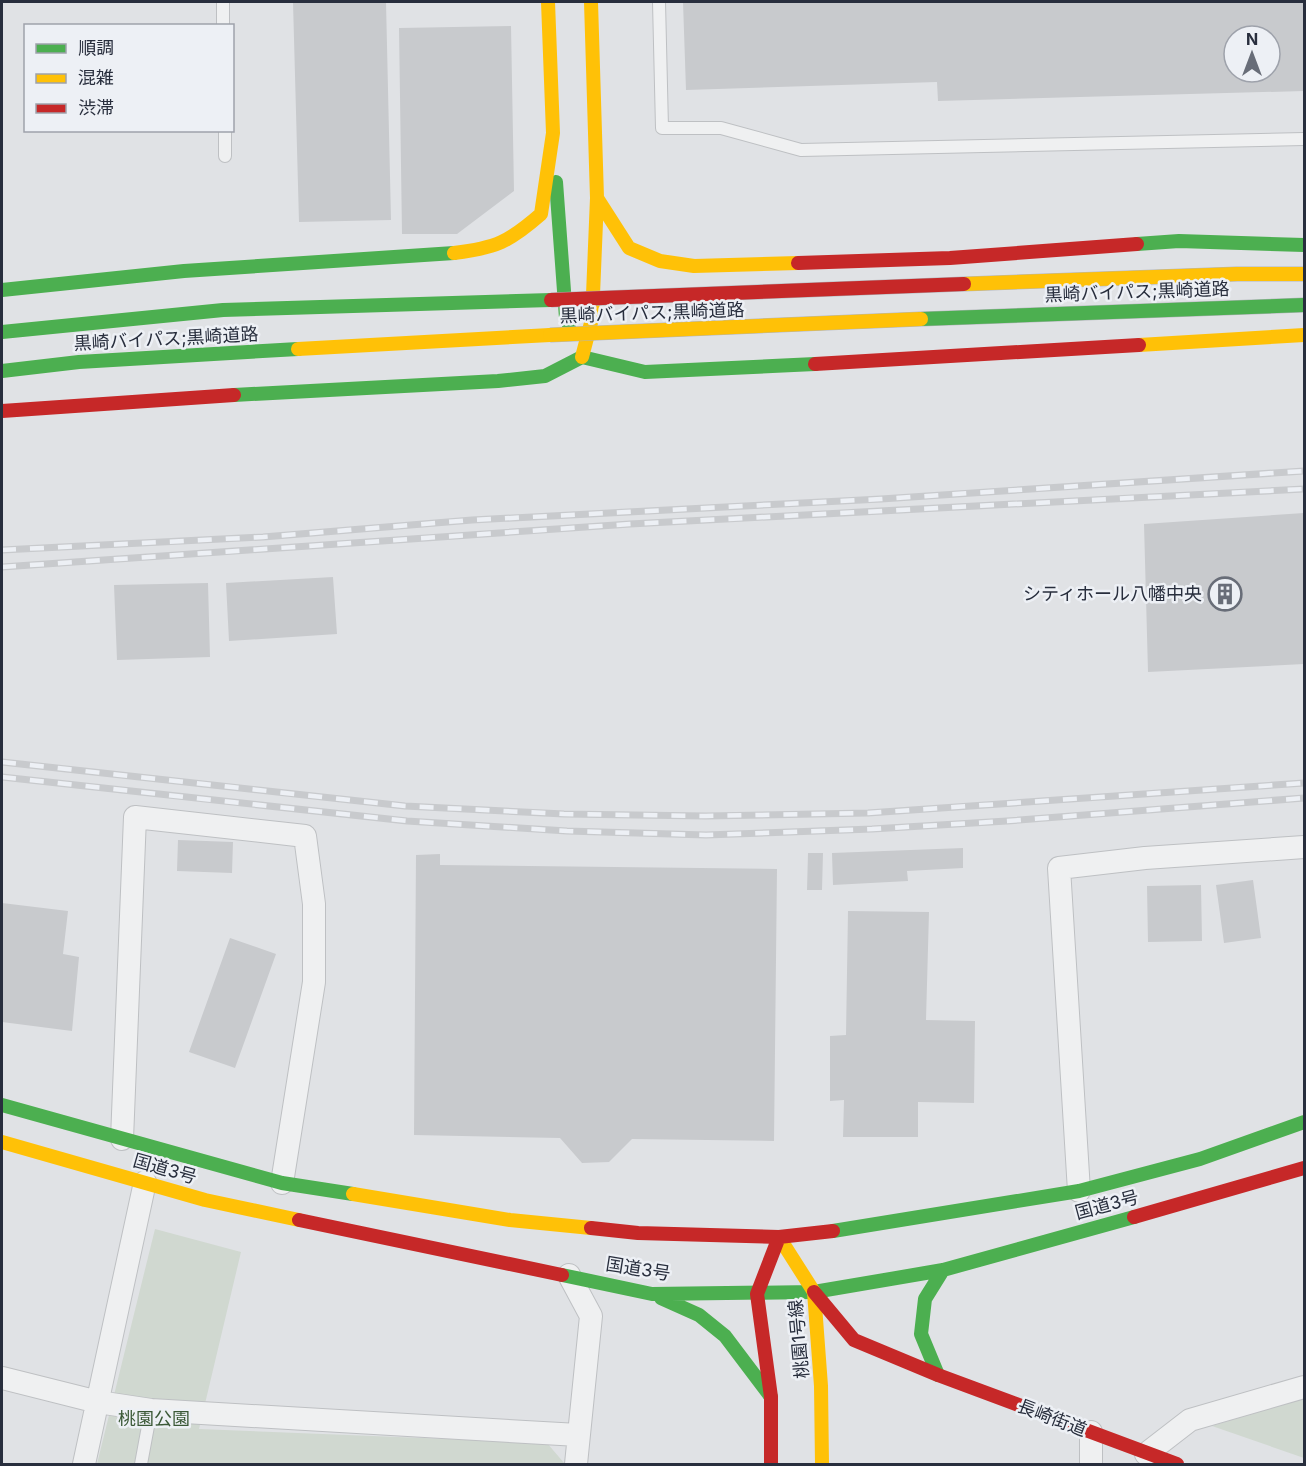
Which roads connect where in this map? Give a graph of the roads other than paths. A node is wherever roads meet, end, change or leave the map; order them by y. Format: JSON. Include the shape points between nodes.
{"nodes":[{"id":1,"x":223,"y":2,"type":"edge"},
{"id":2,"x":548,"y":2,"type":"edge"},
{"id":3,"x":591,"y":2,"type":"edge"},
{"id":4,"x":659,"y":2,"type":"edge"},
{"id":5,"x":223,"y":24,"type":"edge"},
{"id":6,"x":225,"y":132,"type":"edge"},
{"id":7,"x":553,"y":133,"type":"junction"},
{"id":8,"x":1305,"y":140,"type":"edge"},
{"id":9,"x":225,"y":156,"type":"dead end"},
{"id":10,"x":597,"y":198,"type":"junction"},
{"id":11,"x":1305,"y":245,"type":"edge"},
{"id":12,"x":1305,"y":274,"type":"edge"},
{"id":13,"x":2,"y":290,"type":"edge"},
{"id":14,"x":1305,"y":305,"type":"edge"},
{"id":15,"x":2,"y":332,"type":"edge"},
{"id":16,"x":1305,"y":335,"type":"edge"},
{"id":17,"x":582,"y":357,"type":"junction"},
{"id":18,"x":2,"y":370,"type":"edge"},
{"id":19,"x":2,"y":411,"type":"edge"},
{"id":20,"x":1305,"y":847,"type":"edge"},
{"id":21,"x":2,"y":1105,"type":"edge"},
{"id":22,"x":1305,"y":1122,"type":"edge"},
{"id":23,"x":122,"y":1140,"type":"junction"},
{"id":24,"x":2,"y":1142,"type":"edge"},
{"id":25,"x":1305,"y":1168,"type":"edge"},
{"id":26,"x":146,"y":1182,"type":"junction"},
{"id":27,"x":282,"y":1183,"type":"junction"},
{"id":28,"x":1079,"y":1191,"type":"junction"},
{"id":29,"x":779,"y":1237,"type":"junction"},
{"id":30,"x":943,"y":1270,"type":"junction"},
{"id":31,"x":569,"y":1275,"type":"junction"},
{"id":32,"x":814,"y":1292,"type":"junction"},
{"id":33,"x":652,"y":1294,"type":"junction"},
{"id":34,"x":757,"y":1294,"type":"junction"},
{"id":35,"x":834,"y":1368,"type":"dead end"},
{"id":36,"x":938,"y":1375,"type":"junction"},
{"id":37,"x":2,"y":1378,"type":"edge"},
{"id":38,"x":821,"y":1386,"type":"junction"},
{"id":39,"x":1305,"y":1387,"type":"edge"},
{"id":40,"x":771,"y":1397,"type":"junction"},
{"id":41,"x":98,"y":1402,"type":"junction"},
{"id":42,"x":151,"y":1410,"type":"junction"},
{"id":43,"x":1091,"y":1432,"type":"junction"},
{"id":44,"x":578,"y":1435,"type":"junction"},
{"id":45,"x":1146,"y":1454,"type":"junction"},
{"id":46,"x":84,"y":1464,"type":"edge"},
{"id":47,"x":141,"y":1464,"type":"edge"},
{"id":48,"x":576,"y":1464,"type":"edge"},
{"id":49,"x":771,"y":1464,"type":"edge"},
{"id":50,"x":822,"y":1464,"type":"edge"},
{"id":51,"x":1091,"y":1464,"type":"edge"},
{"id":52,"x":1177,"y":1464,"type":"edge"}],
"edges":[{"from":1,"to":5,"type":"lane"},
{"from":2,"to":7,"type":"main road"},
{"from":3,"to":10,"type":"main road"},
{"from":4,"to":8,"type":"lane","via":[[662,128],[721,128],[801,150]]},
{"from":6,"to":9,"type":"lane"},
{"from":7,"to":13,"type":"main road","via":[[541,214],[503,243],[446,254],[184,271]]},
{"from":7,"to":17,"type":"main road","via":[[566,318]]},
{"from":10,"to":11,"type":"main road","via":[[629,248],[660,261],[694,266],[950,258],[1179,241]]},
{"from":10,"to":17,"type":"main road","via":[[592,319]]},
{"from":12,"to":15,"type":"main road","name":"黒崎バイパス;黒崎道路","bridge":true,"via":[[223,310]]},
{"from":14,"to":18,"type":"main road","name":"黒崎バイパス;黒崎道路","bridge":true,"via":[[550,335],[80,362]]},
{"from":16,"to":17,"type":"main road","via":[[645,372]]},
{"from":17,"to":19,"type":"main road","via":[[545,376],[498,381]]},
{"from":20,"to":28,"type":"street","via":[[1059,868]]},
{"from":21,"to":23,"type":"main road","name":"国道3号"},
{"from":22,"to":28,"type":"main road","name":"国道3号","via":[[1200,1159]]},
{"from":23,"to":27,"type":"main road","name":"国道3号"},
{"from":23,"to":27,"type":"street","via":[[135,817],[305,836],[314,904],[314,982]]},
{"from":24,"to":26,"type":"main road","name":"国道3号"},
{"from":25,"to":30,"type":"main road","name":"国道3号"},
{"from":26,"to":31,"type":"main road","name":"国道3号","via":[[205,1200]]},
{"from":26,"to":41,"type":"street"},
{"from":27,"to":29,"type":"main road","name":"国道3号","via":[[510,1220],[638,1233]]},
{"from":28,"to":29,"type":"main road","name":"国道3号"},
{"from":29,"to":32,"type":"main road","name":"桃園1号線"},
{"from":29,"to":34,"type":"main road","name":"桃園1号線"},
{"from":30,"to":32,"type":"main road","name":"国道3号"},
{"from":30,"to":36,"type":"main road","via":[[925,1299],[921,1334]]},
{"from":31,"to":33,"type":"main road","name":"国道3号"},
{"from":31,"to":44,"type":"street","via":[[591,1316]]},
{"from":32,"to":34,"type":"main road","name":"国道3号"},
{"from":32,"to":36,"type":"main road","name":"長崎街道","via":[[851,1344]]},
{"from":32,"to":38,"type":"main road","name":"桃園1号線"},
{"from":33,"to":34,"type":"main road","name":"国道3号"},
{"from":33,"to":40,"type":"main road","via":[[699,1315],[725,1336]]},
{"from":34,"to":40,"type":"main road","name":"桃園1号線"},
{"from":35,"to":38,"type":"main road"},
{"from":36,"to":43,"type":"main road","name":"長崎街道"},
{"from":37,"to":41,"type":"street"},
{"from":38,"to":50,"type":"main road","name":"桃園1号線"},
{"from":39,"to":45,"type":"street","via":[[1190,1420]]},
{"from":40,"to":49,"type":"main road","name":"桃園1号線"},
{"from":41,"to":42,"type":"street"},
{"from":41,"to":46,"type":"street"},
{"from":42,"to":44,"type":"street"},
{"from":42,"to":47,"type":"lane"},
{"from":43,"to":45,"type":"main road","name":"長崎街道"},
{"from":43,"to":51,"type":"street"},
{"from":44,"to":48,"type":"street"},
{"from":45,"to":52,"type":"main road","name":"長崎街道"}]}
